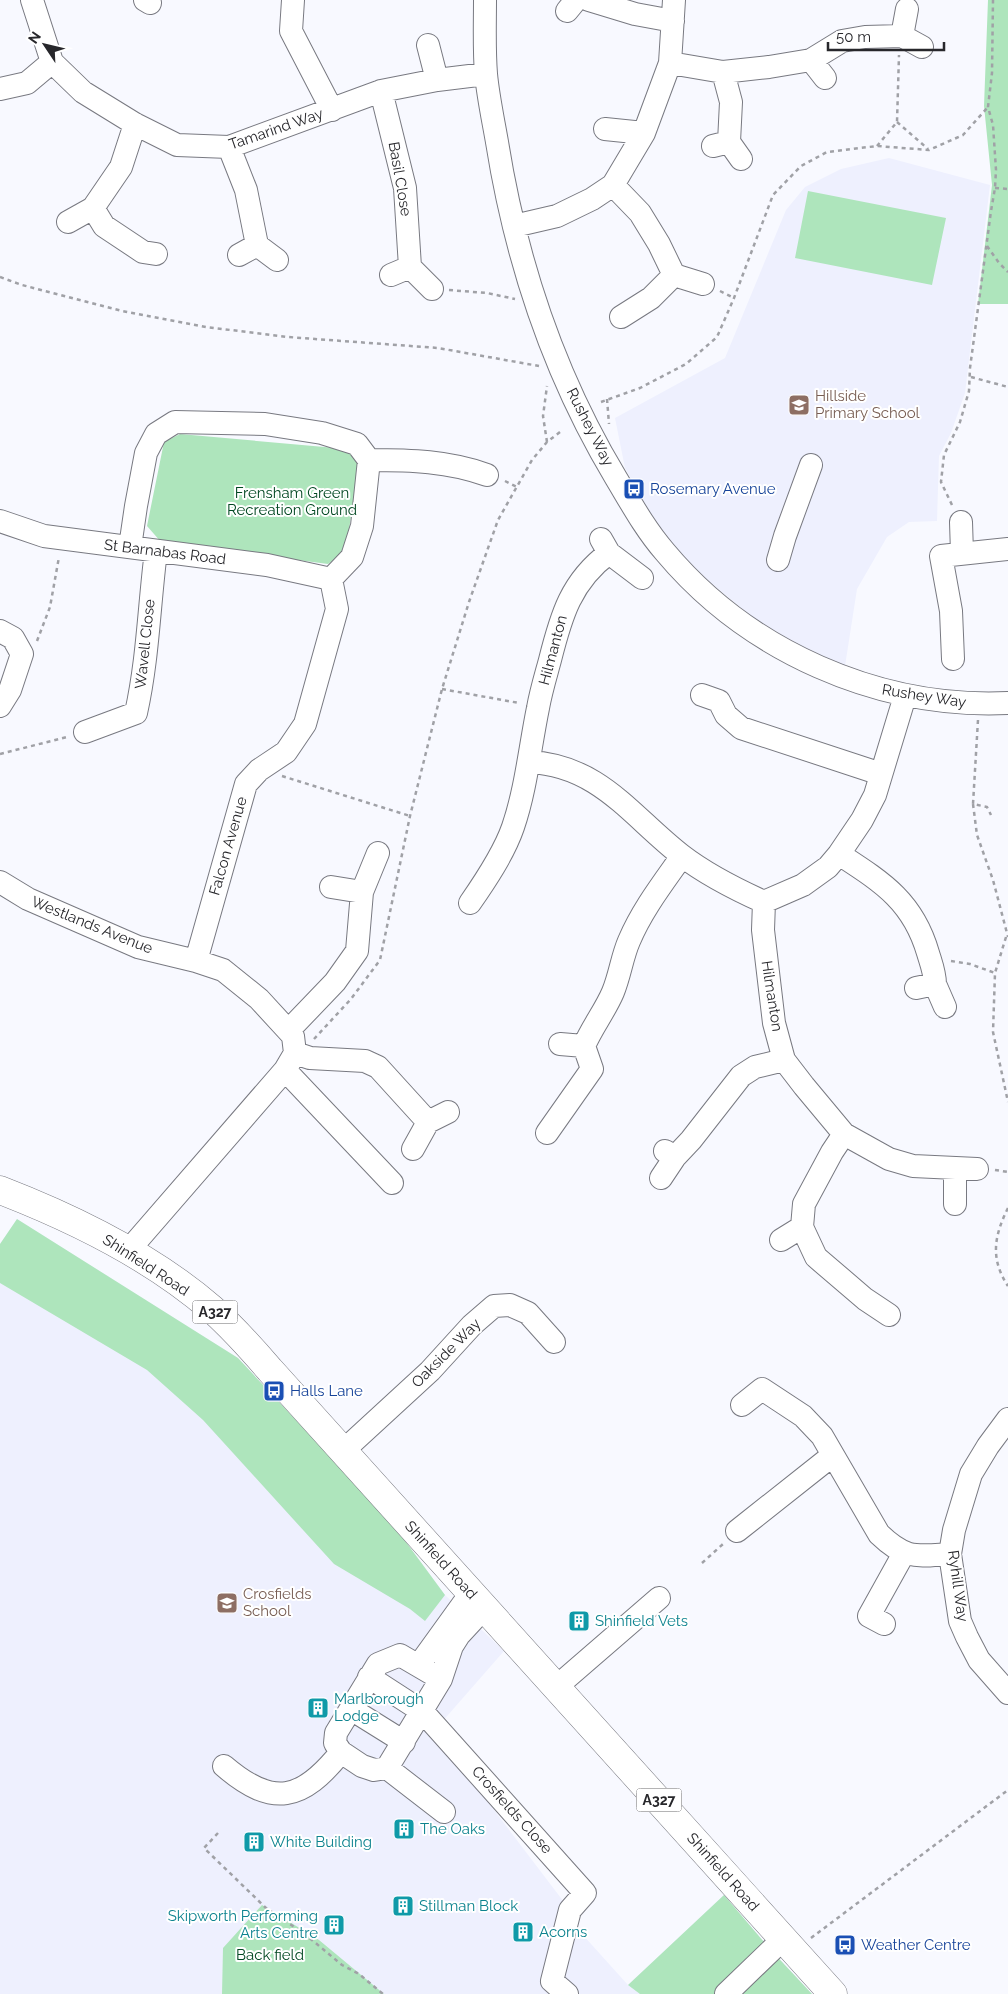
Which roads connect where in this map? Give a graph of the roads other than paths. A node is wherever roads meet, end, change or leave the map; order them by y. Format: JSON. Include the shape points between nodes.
{"nodes":[{"id":1,"x":34,"y":0,"type":"edge"},
{"id":2,"x":293,"y":0,"type":"edge"},
{"id":3,"x":485,"y":0,"type":"edge"},
{"id":4,"x":589,"y":0,"type":"edge"},
{"id":5,"x":906,"y":9,"type":"dead end"},
{"id":6,"x":674,"y":11,"type":"edge"},
{"id":7,"x":902,"y":36,"type":"junction"},
{"id":8,"x":428,"y":44,"type":"dead end"},
{"id":9,"x":922,"y":47,"type":"dead end"},
{"id":10,"x":52,"y":62,"type":"junction"},
{"id":11,"x":670,"y":63,"type":"junction"},
{"id":12,"x":723,"y":72,"type":"junction"},
{"id":13,"x":486,"y":74,"type":"junction"},
{"id":14,"x":437,"y":80,"type":"junction"},
{"id":15,"x":0,"y":90,"type":"edge"},
{"id":16,"x":381,"y":91,"type":"junction"},
{"id":17,"x":332,"y":110,"type":"junction"},
{"id":18,"x":135,"y":124,"type":"junction"},
{"id":19,"x":605,"y":129,"type":"dead end"},
{"id":20,"x":644,"y":133,"type":"junction"},
{"id":21,"x":229,"y":147,"type":"junction"},
{"id":22,"x":728,"y":149,"type":"dead end"},
{"id":23,"x":613,"y":185,"type":"junction"},
{"id":24,"x":93,"y":208,"type":"junction"},
{"id":25,"x":68,"y":222,"type":"dead end"},
{"id":26,"x":514,"y":226,"type":"junction"},
{"id":27,"x":156,"y":254,"type":"dead end"},
{"id":28,"x":277,"y":260,"type":"dead end"},
{"id":29,"x":674,"y":275,"type":"junction"},
{"id":30,"x":703,"y":284,"type":"dead end"},
{"id":31,"x":432,"y":289,"type":"road end"},
{"id":32,"x":628,"y":307,"type":"dead end"},
{"id":33,"x":370,"y":460,"type":"junction"},
{"id":34,"x":811,"y":465,"type":"dead end"},
{"id":35,"x":488,"y":475,"type":"dead end"},
{"id":36,"x":0,"y":521,"type":"edge"},
{"id":37,"x":961,"y":522,"type":"road end"},
{"id":38,"x":130,"y":547,"type":"junction"},
{"id":39,"x":1008,"y":549,"type":"edge"},
{"id":40,"x":156,"y":551,"type":"junction"},
{"id":41,"x":962,"y":553,"type":"junction"},
{"id":42,"x":778,"y":560,"type":"dead end"},
{"id":43,"x":642,"y":578,"type":"dead end"},
{"id":44,"x":331,"y":580,"type":"junction"},
{"id":45,"x":0,"y":631,"type":"edge"},
{"id":46,"x":953,"y":660,"type":"dead end"},
{"id":47,"x":717,"y":696,"type":"dead end"},
{"id":48,"x":905,"y":696,"type":"junction"},
{"id":49,"x":1008,"y":703,"type":"edge"},
{"id":50,"x":0,"y":706,"type":"edge"},
{"id":51,"x":85,"y":732,"type":"road end"},
{"id":52,"x":529,"y":762,"type":"junction"},
{"id":53,"x":880,"y":774,"type":"junction"},
{"id":54,"x":378,"y":853,"type":"dead end"},
{"id":55,"x":839,"y":854,"type":"junction"},
{"id":56,"x":682,"y":856,"type":"junction"},
{"id":57,"x":0,"y":882,"type":"edge"},
{"id":58,"x":331,"y":887,"type":"dead end"},
{"id":59,"x":362,"y":892,"type":"junction"},
{"id":60,"x":764,"y":902,"type":"junction"},
{"id":61,"x":470,"y":903,"type":"dead end"},
{"id":62,"x":196,"y":961,"type":"junction"},
{"id":63,"x":945,"y":1007,"type":"dead end"},
{"id":64,"x":289,"y":1030,"type":"junction"},
{"id":65,"x":560,"y":1044,"type":"dead end"},
{"id":66,"x":587,"y":1054,"type":"junction"},
{"id":67,"x":784,"y":1060,"type":"junction"},
{"id":68,"x":290,"y":1062,"type":"junction"},
{"id":69,"x":448,"y":1112,"type":"dead end"},
{"id":70,"x":428,"y":1122,"type":"junction"},
{"id":71,"x":547,"y":1133,"type":"dead end"},
{"id":72,"x":844,"y":1134,"type":"junction"},
{"id":73,"x":413,"y":1149,"type":"dead end"},
{"id":74,"x":954,"y":1169,"type":"junction"},
{"id":75,"x":977,"y":1169,"type":"dead end"},
{"id":76,"x":661,"y":1178,"type":"dead end"},
{"id":77,"x":392,"y":1183,"type":"dead end"},
{"id":78,"x":0,"y":1190,"type":"edge"},
{"id":79,"x":955,"y":1204,"type":"dead end"},
{"id":80,"x":802,"y":1227,"type":"junction"},
{"id":81,"x":781,"y":1240,"type":"dead end"},
{"id":82,"x":128,"y":1250,"type":"junction"},
{"id":83,"x":889,"y":1315,"type":"dead end"},
{"id":84,"x":554,"y":1342,"type":"dead end"},
{"id":85,"x":742,"y":1405,"type":"dead end"},
{"id":86,"x":1008,"y":1420,"type":"edge"},
{"id":87,"x":343,"y":1451,"type":"junction"},
{"id":88,"x":833,"y":1455,"type":"junction"},
{"id":89,"x":737,"y":1531,"type":"road end"},
{"id":90,"x":904,"y":1553,"type":"junction"},
{"id":91,"x":950,"y":1554,"type":"junction"},
{"id":92,"x":659,"y":1598,"type":"dead end"},
{"id":93,"x":479,"y":1602,"type":"junction"},
{"id":94,"x":884,"y":1624,"type":"dead end"},
{"id":95,"x":419,"y":1665,"type":"junction"},
{"id":96,"x":369,"y":1677,"type":"junction"},
{"id":97,"x":442,"y":1679,"type":"junction"},
{"id":98,"x":1005,"y":1683,"type":"edge"},
{"id":99,"x":555,"y":1688,"type":"junction"},
{"id":100,"x":350,"y":1709,"type":"junction"},
{"id":101,"x":423,"y":1712,"type":"junction"},
{"id":102,"x":404,"y":1742,"type":"junction"},
{"id":103,"x":341,"y":1752,"type":"junction"},
{"id":104,"x":224,"y":1766,"type":"dead end"},
{"id":105,"x":387,"y":1768,"type":"junction"},
{"id":106,"x":444,"y":1812,"type":"dead end"},
{"id":107,"x":789,"y":1945,"type":"junction"},
{"id":108,"x":566,"y":1994,"type":"edge"},
{"id":109,"x":726,"y":1994,"type":"edge"},
{"id":110,"x":832,"y":1994,"type":"edge"}],
"edges":[{"from":1,"to":10,"type":"street","name":"Tamarind Way"},
{"from":2,"to":17,"type":"street","via":[[291,31]]},
{"from":3,"to":13,"type":"street","name":"Rushey Way"},
{"from":4,"to":6,"type":"street","via":[[635,14]]},
{"from":5,"to":7,"type":"street"},
{"from":6,"to":11,"type":"street"},
{"from":7,"to":9,"type":"street"},
{"from":7,"to":12,"type":"street","via":[[842,41],[818,69]]},
{"from":8,"to":14,"type":"street"},
{"from":10,"to":15,"type":"street","via":[[27,83]]},
{"from":10,"to":18,"type":"street","name":"Tamarind Way","via":[[83,92]]},
{"from":11,"to":12,"type":"street"},
{"from":11,"to":20,"type":"street"},
{"from":12,"to":22,"type":"street","via":[[731,102]]},
{"from":13,"to":14,"type":"street","name":"Tamarind Way"},
{"from":13,"to":26,"type":"street","name":"Rushey Way","via":[[504,186]]},
{"from":14,"to":16,"type":"street","name":"Tamarind Way"},
{"from":16,"to":17,"type":"street","name":"Tamarind Way"},
{"from":16,"to":31,"type":"street","name":"Basil Close","via":[[405,188],[400,271]]},
{"from":17,"to":21,"type":"street","name":"Tamarind Way"},
{"from":18,"to":21,"type":"street","name":"Tamarind Way","via":[[177,145]]},
{"from":18,"to":24,"type":"street","via":[[121,168]]},
{"from":19,"to":20,"type":"street"},
{"from":20,"to":23,"type":"street"},
{"from":21,"to":28,"type":"street","via":[[246,190],[248,250]]},
{"from":23,"to":26,"type":"street","via":[[558,216]]},
{"from":23,"to":29,"type":"street","via":[[640,213]]},
{"from":24,"to":25,"type":"street"},
{"from":24,"to":27,"type":"street","via":[[104,226],[143,252]]},
{"from":26,"to":48,"type":"street","name":"Rushey Way","via":[[536,306],[582,418],[666,554],[711,598],[769,641],[841,676]]},
{"from":29,"to":30,"type":"street"},
{"from":29,"to":32,"type":"street","via":[[651,298]]},
{"from":33,"to":35,"type":"street","via":[[442,463]]},
{"from":33,"to":38,"type":"street","via":[[357,444],[322,433],[265,424],[175,422],[156,434],[146,453]]},
{"from":33,"to":44,"type":"street","via":[[360,534],[352,558]]},
{"from":34,"to":42,"type":"street"},
{"from":36,"to":38,"type":"street","name":"St Barnabas Road","via":[[44,536]]},
{"from":37,"to":41,"type":"street"},
{"from":38,"to":40,"type":"street","name":"St Barnabas Road"},
{"from":39,"to":41,"type":"street"},
{"from":40,"to":44,"type":"street","name":"St Barnabas Road","via":[[267,564]]},
{"from":40,"to":51,"type":"street","name":"Wavell Close","via":[[144,677],[136,713]]},
{"from":41,"to":46,"type":"street","via":[[941,556],[951,611]]},
{"from":43,"to":52,"type":"street","name":"Hilmanton","via":[[605,546],[569,598],[538,706]]},
{"from":44,"to":62,"type":"street","name":"Falcon Avenue","via":[[337,609],[305,724],[286,752],[259,770],[246,784]]},
{"from":45,"to":50,"type":"street","via":[[13,638],[22,654],[10,690]]},
{"from":47,"to":53,"type":"street","via":[[726,715],[741,728]]},
{"from":48,"to":49,"type":"street","name":"Rushey Way","via":[[964,704]]},
{"from":48,"to":53,"type":"street"},
{"from":52,"to":56,"type":"street","via":[[546,763],[586,776],[617,797]]},
{"from":52,"to":61,"type":"street","name":"Hilmanton","via":[[513,828],[493,883]]},
{"from":53,"to":55,"type":"street","via":[[862,820]]},
{"from":54,"to":59,"type":"street"},
{"from":55,"to":60,"type":"street","via":[[828,867],[803,885]]},
{"from":55,"to":63,"type":"street","via":[[897,896],[915,918],[934,975],[925,986]]},
{"from":56,"to":60,"type":"street","via":[[726,884]]},
{"from":56,"to":66,"type":"street","via":[[628,942],[613,993],[590,1033]]},
{"from":57,"to":62,"type":"street","name":"Westlands Avenue","via":[[28,899],[138,947]]},
{"from":58,"to":59,"type":"street"},
{"from":59,"to":64,"type":"street","via":[[358,951],[335,982]]},
{"from":60,"to":67,"type":"street","name":"Hilmanton","via":[[767,973],[774,1023]]},
{"from":62,"to":64,"type":"street","name":"Westlands Avenue","via":[[223,970],[236,979]]},
{"from":64,"to":68,"type":"street","name":"Westlands Avenue","via":[[295,1044]]},
{"from":65,"to":66,"type":"street"},
{"from":66,"to":71,"type":"street","via":[[592,1069],[589,1075]]},
{"from":67,"to":72,"type":"street","name":"Hilmanton"},
{"from":67,"to":76,"type":"street","via":[[755,1067],[741,1076],[691,1140],[670,1154]]},
{"from":68,"to":70,"type":"street","via":[[310,1058],[365,1061],[378,1067]]},
{"from":68,"to":77,"type":"street"},
{"from":68,"to":82,"type":"street"},
{"from":69,"to":70,"type":"street"},
{"from":70,"to":73,"type":"street"},
{"from":72,"to":74,"type":"street","name":"Hilmanton","via":[[889,1159],[913,1166]]},
{"from":72,"to":80,"type":"street","via":[[804,1204]]},
{"from":74,"to":75,"type":"street","name":"Hilmanton"},
{"from":74,"to":79,"type":"street"},
{"from":78,"to":82,"type":"main road","name":"Shinfield Road","number":"A327","via":[[42,1206]]},
{"from":80,"to":81,"type":"street"},
{"from":80,"to":83,"type":"street","via":[[816,1257]]},
{"from":82,"to":87,"type":"main road","name":"Shinfield Road","number":"A327","via":[[222,1318]]},
{"from":84,"to":87,"type":"street","name":"Oakside Way","via":[[528,1313],[510,1305],[494,1306],[430,1371]]},
{"from":85,"to":88,"type":"street","via":[[762,1379],[822,1436]]},
{"from":86,"to":91,"type":"street","name":"Ryhill Way","via":[[971,1474]]},
{"from":87,"to":93,"type":"main road","name":"Shinfield Road","number":"A327"},
{"from":88,"to":89,"type":"street"},
{"from":88,"to":90,"type":"street","via":[[879,1534]]},
{"from":90,"to":91,"type":"street","via":[[914,1556]]},
{"from":90,"to":94,"type":"street","via":[[869,1616]]},
{"from":91,"to":98,"type":"street","name":"Ryhill Way","via":[[960,1621],[979,1660]]},
{"from":92,"to":99,"type":"street"},
{"from":93,"to":95,"type":"street","via":[[463,1604]]},
{"from":93,"to":97,"type":"street","via":[[452,1646]]},
{"from":93,"to":99,"type":"main road","name":"Shinfield Road","number":"A327"},
{"from":95,"to":96,"type":"street","via":[[400,1655],[378,1664]]},
{"from":95,"to":97,"type":"street"},
{"from":96,"to":100,"type":"street"},
{"from":96,"to":101,"type":"street"},
{"from":97,"to":101,"type":"street"},
{"from":99,"to":107,"type":"main road","name":"Shinfield Road","number":"A327"},
{"from":100,"to":102,"type":"street"},
{"from":100,"to":103,"type":"street","via":[[336,1732],[335,1743]]},
{"from":101,"to":102,"type":"street"},
{"from":101,"to":108,"type":"street","name":"Crosfields Close","via":[[585,1893],[570,1910],[552,1981]]},
{"from":102,"to":105,"type":"street"},
{"from":103,"to":104,"type":"street","via":[[327,1770],[298,1791],[269,1794],[240,1779]]},
{"from":103,"to":105,"type":"street","via":[[362,1766],[374,1770]]},
{"from":105,"to":106,"type":"street"},
{"from":107,"to":109,"type":"street"},
{"from":107,"to":110,"type":"main road","name":"Shinfield Road","number":"A327"}]}
